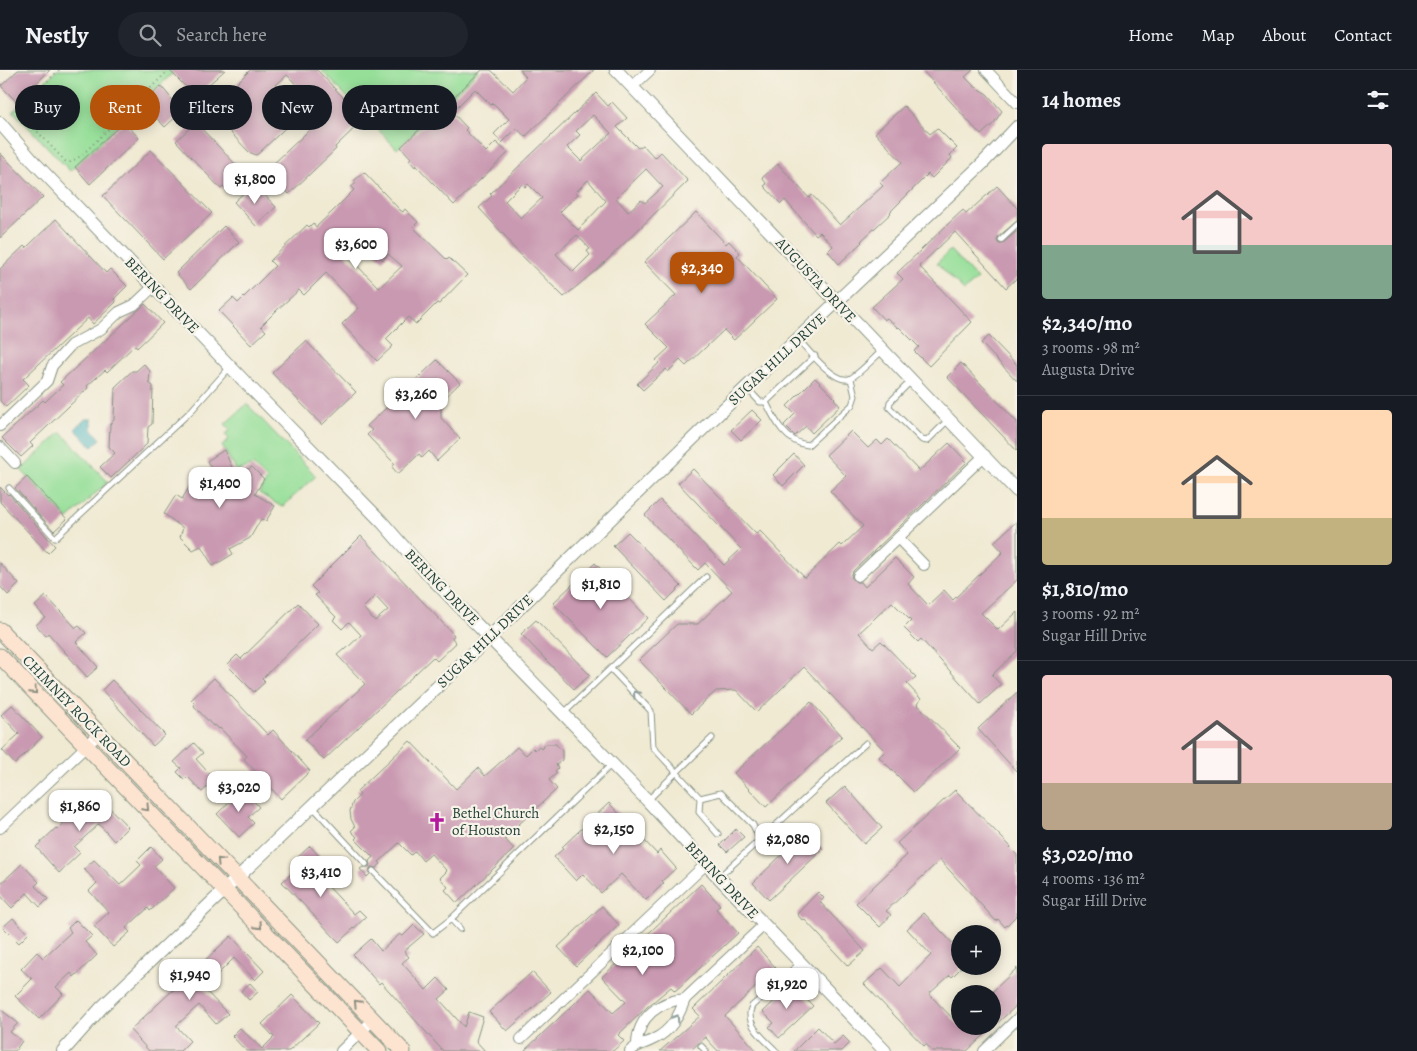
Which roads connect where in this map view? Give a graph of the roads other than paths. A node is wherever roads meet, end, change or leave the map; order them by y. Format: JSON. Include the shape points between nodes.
{"nodes":[{"id":1,"x":616,"y":70,"type":"edge"},
{"id":2,"x":650,"y":70,"type":"edge"},
{"id":3,"x":986,"y":70,"type":"edge"},
{"id":4,"x":632,"y":87,"type":"junction"},
{"id":5,"x":1017,"y":103,"type":"edge"},
{"id":6,"x":0,"y":123,"type":"edge"},
{"id":7,"x":1017,"y":127,"type":"edge"},
{"id":8,"x":1017,"y":225,"type":"edge"},
{"id":9,"x":1001,"y":240,"type":"dead end"},
{"id":10,"x":154,"y":286,"type":"junction"},
{"id":11,"x":837,"y":302,"type":"junction"},
{"id":12,"x":798,"y":339,"type":"junction"},
{"id":13,"x":883,"y":350,"type":"junction"},
{"id":14,"x":815,"y":356,"type":"junction"},
{"id":15,"x":230,"y":367,"type":"junction"},
{"id":16,"x":850,"y":379,"type":"junction"},
{"id":17,"x":912,"y":380,"type":"junction"},
{"id":18,"x":746,"y":388,"type":"junction"},
{"id":19,"x":766,"y":402,"type":"junction"},
{"id":20,"x":949,"y":419,"type":"junction"},
{"id":21,"x":0,"y":426,"type":"edge"},
{"id":22,"x":0,"y":447,"type":"edge"},
{"id":23,"x":985,"y":456,"type":"junction"},
{"id":24,"x":15,"y":463,"type":"dead end"},
{"id":25,"x":9,"y":488,"type":"dead end"},
{"id":26,"x":1017,"y":491,"type":"edge"},
{"id":27,"x":898,"y":538,"type":"junction"},
{"id":28,"x":924,"y":565,"type":"dead end"},
{"id":29,"x":858,"y":576,"type":"dead end"},
{"id":30,"x":706,"y":577,"type":"dead end"},
{"id":31,"x":0,"y":630,"type":"edge"},
{"id":32,"x":490,"y":637,"type":"junction"},
{"id":33,"x":0,"y":656,"type":"edge"},
{"id":34,"x":610,"y":668,"type":"junction"},
{"id":35,"x":564,"y":713,"type":"junction"},
{"id":36,"x":99,"y":734,"type":"junction"},
{"id":37,"x":712,"y":738,"type":"dead end"},
{"id":38,"x":866,"y":743,"type":"dead end"},
{"id":39,"x":86,"y":745,"type":"junction"},
{"id":40,"x":612,"y":764,"type":"junction"},
{"id":41,"x":676,"y":772,"type":"junction"},
{"id":42,"x":700,"y":798,"type":"junction"},
{"id":43,"x":647,"y":800,"type":"junction"},
{"id":44,"x":312,"y":806,"type":"junction"},
{"id":45,"x":0,"y":828,"type":"edge"},
{"id":46,"x":718,"y":834,"type":"dead end"},
{"id":47,"x":760,"y":840,"type":"junction"},
{"id":48,"x":366,"y":864,"type":"dead end"},
{"id":49,"x":706,"y":864,"type":"junction"},
{"id":50,"x":373,"y":871,"type":"dead end"},
{"id":51,"x":719,"y":877,"type":"junction"},
{"id":52,"x":236,"y":878,"type":"junction"},
{"id":53,"x":224,"y":890,"type":"junction"},
{"id":54,"x":451,"y":919,"type":"junction"},
{"id":55,"x":764,"y":925,"type":"junction"},
{"id":56,"x":460,"y":929,"type":"dead end"},
{"id":57,"x":800,"y":962,"type":"junction"},
{"id":58,"x":685,"y":1000,"type":"junction"},
{"id":59,"x":1017,"y":1019,"type":"edge"},
{"id":60,"x":373,"y":1020,"type":"junction"},
{"id":61,"x":361,"y":1032,"type":"junction"},
{"id":62,"x":521,"y":1039,"type":"dead end"},
{"id":63,"x":701,"y":1046,"type":"dead end"},
{"id":64,"x":634,"y":1048,"type":"edge"},
{"id":65,"x":63,"y":1051,"type":"edge"},
{"id":66,"x":342,"y":1051,"type":"edge"},
{"id":67,"x":379,"y":1051,"type":"edge"},
{"id":68,"x":403,"y":1051,"type":"edge"},
{"id":69,"x":706,"y":1051,"type":"edge"},
{"id":70,"x":776,"y":1051,"type":"edge"},
{"id":71,"x":885,"y":1051,"type":"edge"},
{"id":72,"x":984,"y":1051,"type":"edge"}],
"edges":[{"from":1,"to":4,"type":"street","name":"AUGUSTA DRIVE"},
{"from":2,"to":4,"type":"street"},
{"from":3,"to":5,"type":"street"},
{"from":4,"to":11,"type":"street","name":"AUGUSTA DRIVE"},
{"from":6,"to":10,"type":"street","name":"BERING DRIVE"},
{"from":7,"to":11,"type":"street","name":"SUGAR HILL DRIVE"},
{"from":8,"to":9,"type":"lane"},
{"from":10,"to":15,"type":"street","name":"BERING DRIVE"},
{"from":10,"to":21,"type":"street","via":[[101,329],[71,345],[52,366],[46,381]]},
{"from":11,"to":12,"type":"street","name":"SUGAR HILL DRIVE"},
{"from":11,"to":13,"type":"street","name":"AUGUSTA DRIVE"},
{"from":12,"to":14,"type":"lane"},
{"from":12,"to":18,"type":"street","name":"SUGAR HILL DRIVE"},
{"from":13,"to":16,"type":"lane"},
{"from":13,"to":17,"type":"street","name":"AUGUSTA DRIVE"},
{"from":14,"to":16,"type":"lane","via":[[833,375]]},
{"from":14,"to":19,"type":"lane"},
{"from":15,"to":25,"type":"lane","via":[[191,411],[56,538]]},
{"from":15,"to":32,"type":"street","name":"BERING DRIVE"},
{"from":16,"to":19,"type":"lane","via":[[855,396],[852,405],[808,445],[798,444],[782,430]]},
{"from":17,"to":20,"type":"street","name":"AUGUSTA DRIVE"},
{"from":17,"to":20,"type":"lane","via":[[889,407],[922,440],[927,441]]},
{"from":18,"to":19,"type":"lane","via":[[760,402]]},
{"from":18,"to":32,"type":"street","name":"SUGAR HILL DRIVE"},
{"from":20,"to":23,"type":"street","name":"AUGUSTA DRIVE"},
{"from":22,"to":24,"type":"street"},
{"from":23,"to":26,"type":"street","name":"AUGUSTA DRIVE"},
{"from":23,"to":27,"type":"street"},
{"from":27,"to":28,"type":"street"},
{"from":27,"to":29,"type":"street"},
{"from":30,"to":34,"type":"lane"},
{"from":31,"to":36,"type":"main road","name":"CHIMNEY ROCK ROAD"},
{"from":32,"to":35,"type":"street","name":"BERING DRIVE"},
{"from":32,"to":44,"type":"street","name":"SUGAR HILL DRIVE"},
{"from":33,"to":39,"type":"main road","name":"CHIMNEY ROCK ROAD","one_way":true},
{"from":34,"to":35,"type":"lane"},
{"from":41,"to":34,"type":"lane","one_way":true,"via":[[653,747],[651,711]]},
{"from":35,"to":40,"type":"street","name":"BERING DRIVE"},
{"from":36,"to":39,"type":"street"},
{"from":52,"to":36,"type":"main road","name":"CHIMNEY ROCK ROAD","one_way":true},
{"from":37,"to":41,"type":"lane"},
{"from":38,"to":47,"type":"lane"},
{"from":39,"to":45,"type":"street"},
{"from":39,"to":53,"type":"main road","name":"CHIMNEY ROCK ROAD","one_way":true},
{"from":40,"to":43,"type":"street","name":"BERING DRIVE"},
{"from":40,"to":54,"type":"lane"},
{"from":41,"to":42,"type":"lane"},
{"from":41,"to":43,"type":"lane"},
{"from":42,"to":46,"type":"lane","via":[[699,812]]},
{"from":42,"to":47,"type":"lane","via":[[722,793],[753,825]]},
{"from":43,"to":49,"type":"street","name":"BERING DRIVE"},
{"from":44,"to":48,"type":"lane"},
{"from":44,"to":52,"type":"street","name":"SUGAR HILL DRIVE"},
{"from":47,"to":51,"type":"lane"},
{"from":49,"to":51,"type":"street","name":"BERING DRIVE"},
{"from":49,"to":62,"type":"street"},
{"from":50,"to":54,"type":"lane","via":[[433,933]]},
{"from":51,"to":55,"type":"street","name":"BERING DRIVE"},
{"from":52,"to":53,"type":"street","name":"SUGAR HILL DRIVE"},
{"from":60,"to":52,"type":"main road","name":"CHIMNEY ROCK ROAD","one_way":true},
{"from":53,"to":61,"type":"main road","name":"CHIMNEY ROCK ROAD","one_way":true},
{"from":53,"to":65,"type":"street","name":"SUGAR HILL DRIVE","via":[[102,1007]]},
{"from":54,"to":56,"type":"lane"},
{"from":55,"to":57,"type":"street","name":"BERING DRIVE"},
{"from":55,"to":58,"type":"street"},
{"from":57,"to":70,"type":"lane","via":[[752,1006],[750,1012],[752,1024]]},
{"from":57,"to":71,"type":"street","name":"BERING DRIVE"},
{"from":64,"to":58,"type":"street","one_way":true,"via":[[664,1032],[674,1022]]},
{"from":58,"to":64,"type":"street","via":[[665,1003],[646,1017]]},
{"from":59,"to":72,"type":"street"},
{"from":60,"to":61,"type":"street"},
{"from":60,"to":68,"type":"main road","name":"CHIMNEY ROCK ROAD"},
{"from":61,"to":66,"type":"street"},
{"from":61,"to":67,"type":"main road","name":"CHIMNEY ROCK ROAD"},
{"from":63,"to":69,"type":"lane"}]}
